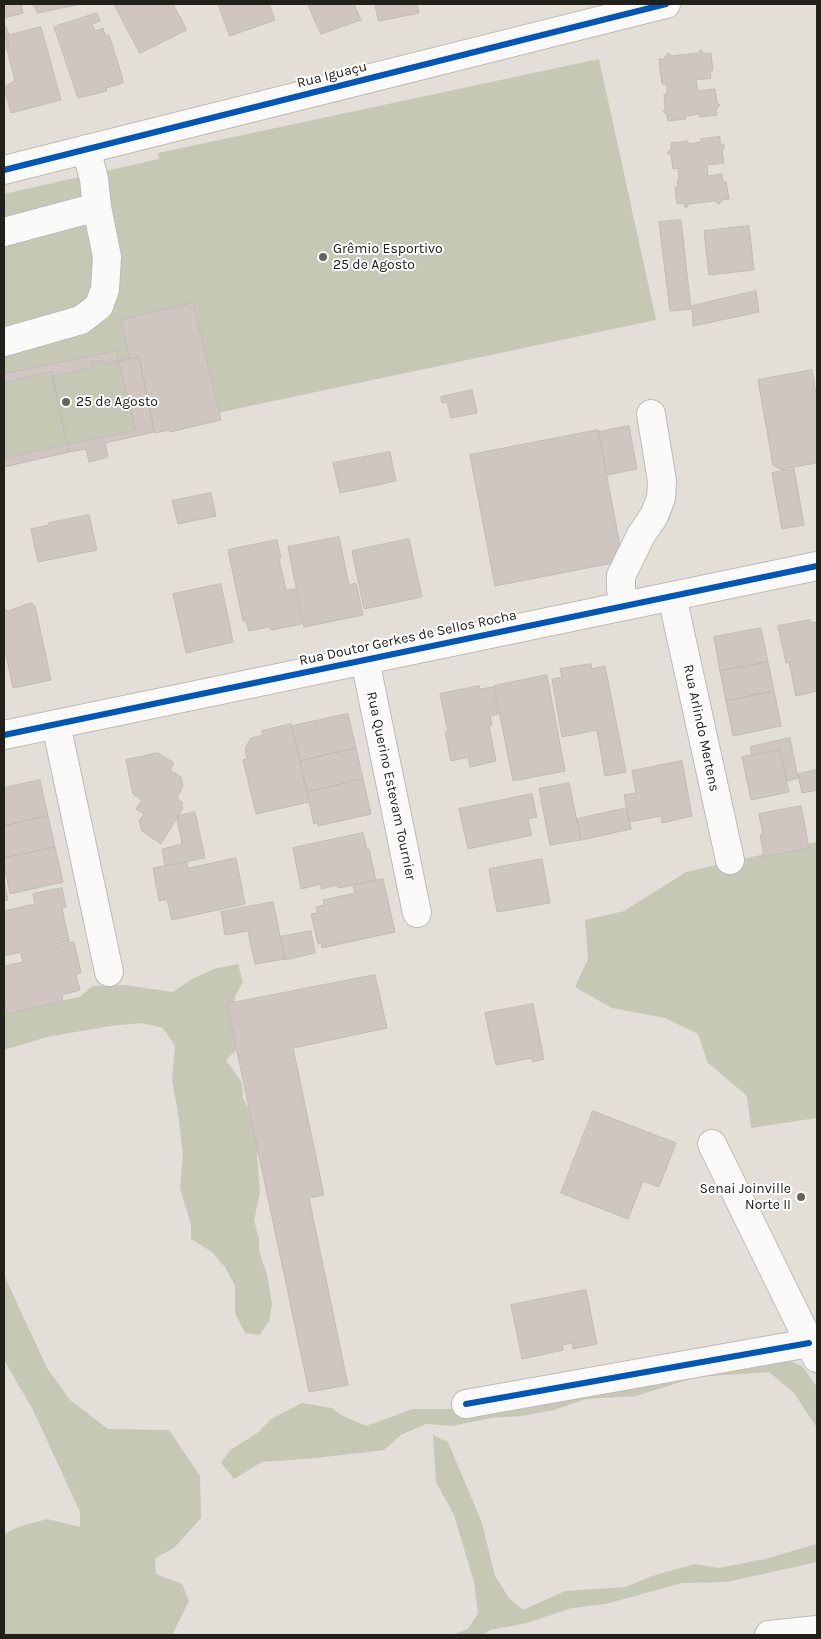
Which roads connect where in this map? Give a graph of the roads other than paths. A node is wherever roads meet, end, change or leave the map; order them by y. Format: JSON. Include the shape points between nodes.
{"nodes":[{"id":1,"x":666,"y":4,"type":"edge"},
{"id":2,"x":86,"y":149,"type":"junction"},
{"id":3,"x":4,"y":170,"type":"edge"},
{"id":4,"x":97,"y":207,"type":"junction"},
{"id":5,"x":4,"y":232,"type":"edge"},
{"id":6,"x":4,"y":342,"type":"edge"},
{"id":7,"x":651,"y":414,"type":"dead end"},
{"id":8,"x":817,"y":566,"type":"edge"},
{"id":9,"x":672,"y":596,"type":"junction"},
{"id":10,"x":624,"y":606,"type":"junction"},
{"id":11,"x":365,"y":660,"type":"junction"},
{"id":12,"x":56,"y":724,"type":"junction"},
{"id":13,"x":4,"y":735,"type":"edge"},
{"id":14,"x":730,"y":860,"type":"dead end"},
{"id":15,"x":417,"y":913,"type":"dead end"},
{"id":16,"x":109,"y":972,"type":"dead end"},
{"id":17,"x":712,"y":1144,"type":"dead end"},
{"id":18,"x":813,"y":1351,"type":"edge"},
{"id":19,"x":466,"y":1404,"type":"dead end"},
{"id":20,"x":813,"y":1632,"type":"edge"},
{"id":21,"x":768,"y":1635,"type":"edge"}],
"edges":[{"from":1,"to":2,"type":"street","name":"Rua Iguaçu"},
{"from":2,"to":3,"type":"street","name":"Rua Iguaçu"},
{"from":2,"to":4,"type":"street"},
{"from":4,"to":5,"type":"street"},
{"from":4,"to":6,"type":"street","via":[[107,257],[105,289],[99,306],[80,320]]},
{"from":7,"to":10,"type":"street","via":[[662,481],[661,498],[621,576]]},
{"from":8,"to":9,"type":"street","name":"Rua Doutor Gerkes de Sellos Rocha"},
{"from":9,"to":10,"type":"street","name":"Rua Doutor Gerkes de Sellos Rocha"},
{"from":9,"to":14,"type":"street","name":"Rua Arlindo Mertens"},
{"from":10,"to":11,"type":"street","name":"Rua Doutor Gerkes de Sellos Rocha"},
{"from":11,"to":12,"type":"street","name":"Rua Doutor Gerkes de Sellos Rocha"},
{"from":11,"to":15,"type":"street","name":"Rua Querino Estevam Tournier"},
{"from":12,"to":13,"type":"street","name":"Rua Doutor Gerkes de Sellos Rocha"},
{"from":12,"to":16,"type":"street"},
{"from":17,"to":18,"type":"street"},
{"from":18,"to":19,"type":"street"},
{"from":20,"to":21,"type":"street"}]}
